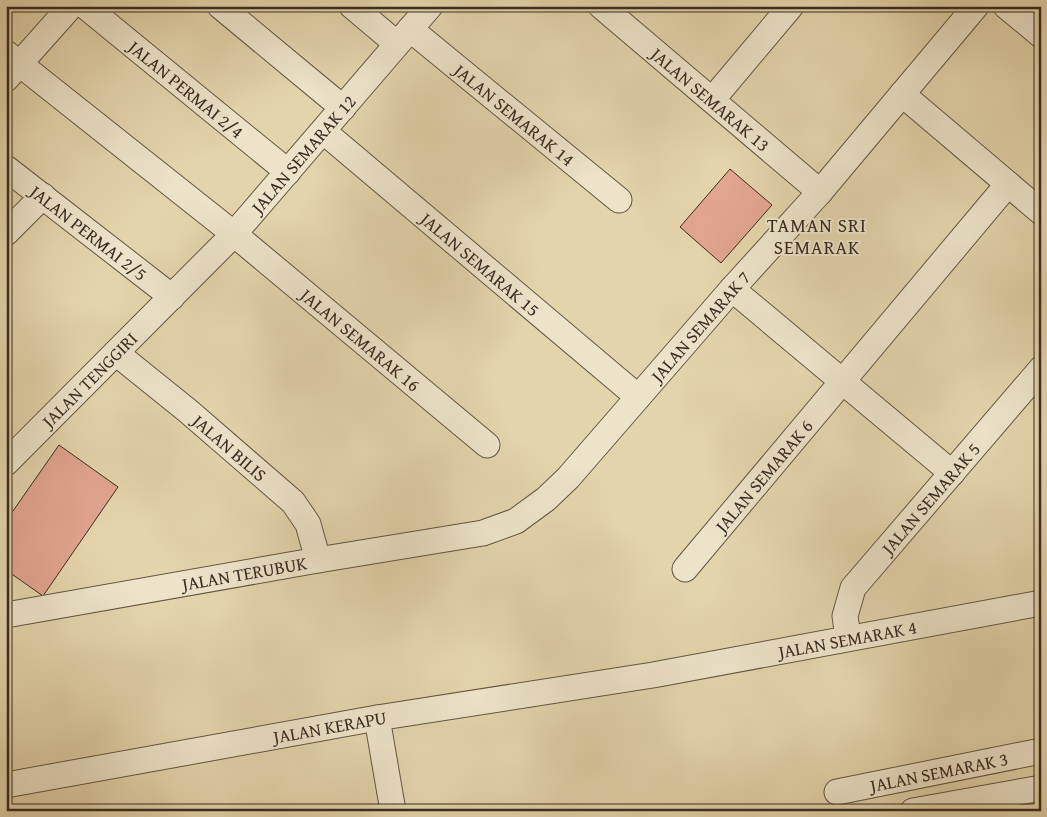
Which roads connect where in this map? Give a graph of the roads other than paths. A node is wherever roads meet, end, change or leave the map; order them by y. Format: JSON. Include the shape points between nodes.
{"nodes":[{"id":1,"x":71,"y":6,"type":"edge"},
{"id":2,"x":85,"y":6,"type":"edge"},
{"id":3,"x":220,"y":6,"type":"edge"},
{"id":4,"x":352,"y":6,"type":"edge"},
{"id":5,"x":430,"y":6,"type":"edge"},
{"id":6,"x":791,"y":6,"type":"edge"},
{"id":7,"x":976,"y":6,"type":"edge"},
{"id":8,"x":1006,"y":6,"type":"edge"},
{"id":9,"x":607,"y":8,"type":"edge"},
{"id":10,"x":1041,"y":35,"type":"edge"},
{"id":11,"x":404,"y":37,"type":"junction"},
{"id":12,"x":11,"y":65,"type":"edge"},
{"id":13,"x":902,"y":94,"type":"junction"},
{"id":14,"x":712,"y":100,"type":"junction"},
{"id":15,"x":343,"y":108,"type":"junction"},
{"id":16,"x":323,"y":131,"type":"junction"},
{"id":17,"x":6,"y":168,"type":"edge"},
{"id":18,"x":288,"y":172,"type":"junction"},
{"id":19,"x":1008,"y":184,"type":"junction"},
{"id":20,"x":820,"y":192,"type":"junction"},
{"id":21,"x":42,"y":196,"type":"junction"},
{"id":22,"x":619,"y":200,"type":"dead end"},
{"id":23,"x":1041,"y":212,"type":"edge"},
{"id":24,"x":6,"y":233,"type":"edge"},
{"id":25,"x":234,"y":234,"type":"junction"},
{"id":26,"x":732,"y":289,"type":"junction"},
{"id":27,"x":172,"y":297,"type":"junction"},
{"id":28,"x":116,"y":353,"type":"junction"},
{"id":29,"x":842,"y":381,"type":"junction"},
{"id":30,"x":1036,"y":384,"type":"edge"},
{"id":31,"x":638,"y":397,"type":"junction"},
{"id":32,"x":487,"y":445,"type":"dead end"},
{"id":33,"x":6,"y":463,"type":"edge"},
{"id":34,"x":952,"y":473,"type":"junction"},
{"id":35,"x":483,"y":533,"type":"joint"},
{"id":36,"x":318,"y":560,"type":"junction"},
{"id":37,"x":685,"y":569,"type":"dead end"},
{"id":38,"x":1041,"y":603,"type":"edge"},
{"id":39,"x":6,"y":615,"type":"edge"},
{"id":40,"x":848,"y":638,"type":"junction"},
{"id":41,"x":653,"y":675,"type":"joint"},
{"id":42,"x":377,"y":718,"type":"junction"},
{"id":43,"x":1041,"y":751,"type":"edge"},
{"id":44,"x":6,"y":785,"type":"edge"},
{"id":45,"x":837,"y":792,"type":"dead end"},
{"id":46,"x":1036,"y":796,"type":"edge"},
{"id":47,"x":393,"y":811,"type":"edge"},
{"id":48,"x":913,"y":811,"type":"edge"}],
"edges":[{"from":1,"to":12,"type":"street"},
{"from":2,"to":18,"type":"street","name":"JALAN PERMAI 2/4"},
{"from":3,"to":15,"type":"street"},
{"from":4,"to":11,"type":"street","name":"JALAN SEMARAK 14"},
{"from":5,"to":11,"type":"street","name":"JALAN SEMARAK 12"},
{"from":6,"to":14,"type":"street"},
{"from":7,"to":13,"type":"street","name":"JALAN SEMARAK 7"},
{"from":8,"to":10,"type":"street"},
{"from":9,"to":14,"type":"street","name":"JALAN SEMARAK 13"},
{"from":11,"to":15,"type":"street","name":"JALAN SEMARAK 12"},
{"from":11,"to":22,"type":"street","name":"JALAN SEMARAK 14"},
{"from":12,"to":25,"type":"street","name":"JALAN SEMARAK 16"},
{"from":13,"to":19,"type":"street"},
{"from":13,"to":20,"type":"street","name":"JALAN SEMARAK 7"},
{"from":14,"to":20,"type":"street","name":"JALAN SEMARAK 13"},
{"from":15,"to":16,"type":"street","name":"JALAN SEMARAK 12"},
{"from":16,"to":18,"type":"street","name":"JALAN SEMARAK 12"},
{"from":16,"to":31,"type":"street","name":"JALAN SEMARAK 15"},
{"from":17,"to":21,"type":"street","name":"JALAN PERMAI 2/5"},
{"from":18,"to":25,"type":"street","name":"JALAN SEMARAK 12"},
{"from":19,"to":23,"type":"street"},
{"from":19,"to":29,"type":"street","name":"JALAN SEMARAK 6"},
{"from":20,"to":26,"type":"street","name":"JALAN SEMARAK 7"},
{"from":21,"to":24,"type":"street"},
{"from":21,"to":27,"type":"street","name":"JALAN PERMAI 2/5"},
{"from":25,"to":27,"type":"street","name":"JALAN SEMARAK 12"},
{"from":25,"to":32,"type":"street","name":"JALAN SEMARAK 16"},
{"from":26,"to":29,"type":"street"},
{"from":26,"to":31,"type":"street","name":"JALAN SEMARAK 7"},
{"from":27,"to":28,"type":"street","name":"JALAN TENGGIRI"},
{"from":28,"to":33,"type":"street","name":"JALAN TENGGIRI"},
{"from":28,"to":36,"type":"street","name":"JALAN BILIS","via":[[294,502],[308,524]]},
{"from":29,"to":34,"type":"street"},
{"from":29,"to":37,"type":"street","name":"JALAN SEMARAK 6"},
{"from":30,"to":34,"type":"street","name":"JALAN SEMARAK 5"},
{"from":31,"to":35,"type":"street","name":"JALAN SEMARAK 7","via":[[546,499],[516,521]]},
{"from":34,"to":40,"type":"street","name":"JALAN SEMARAK 5","via":[[853,588],[845,616]]},
{"from":35,"to":36,"type":"street","name":"JALAN TERUBUK"},
{"from":36,"to":39,"type":"street","name":"JALAN TERUBUK"},
{"from":38,"to":40,"type":"street","name":"JALAN SEMARAK 4"},
{"from":40,"to":41,"type":"street","name":"JALAN SEMARAK 4"},
{"from":41,"to":42,"type":"street","name":"JALAN KERAPU"},
{"from":42,"to":44,"type":"street","name":"JALAN KERAPU"},
{"from":42,"to":47,"type":"street"},
{"from":43,"to":45,"type":"street","name":"JALAN SEMARAK 3"},
{"from":46,"to":48,"type":"street"}]}
